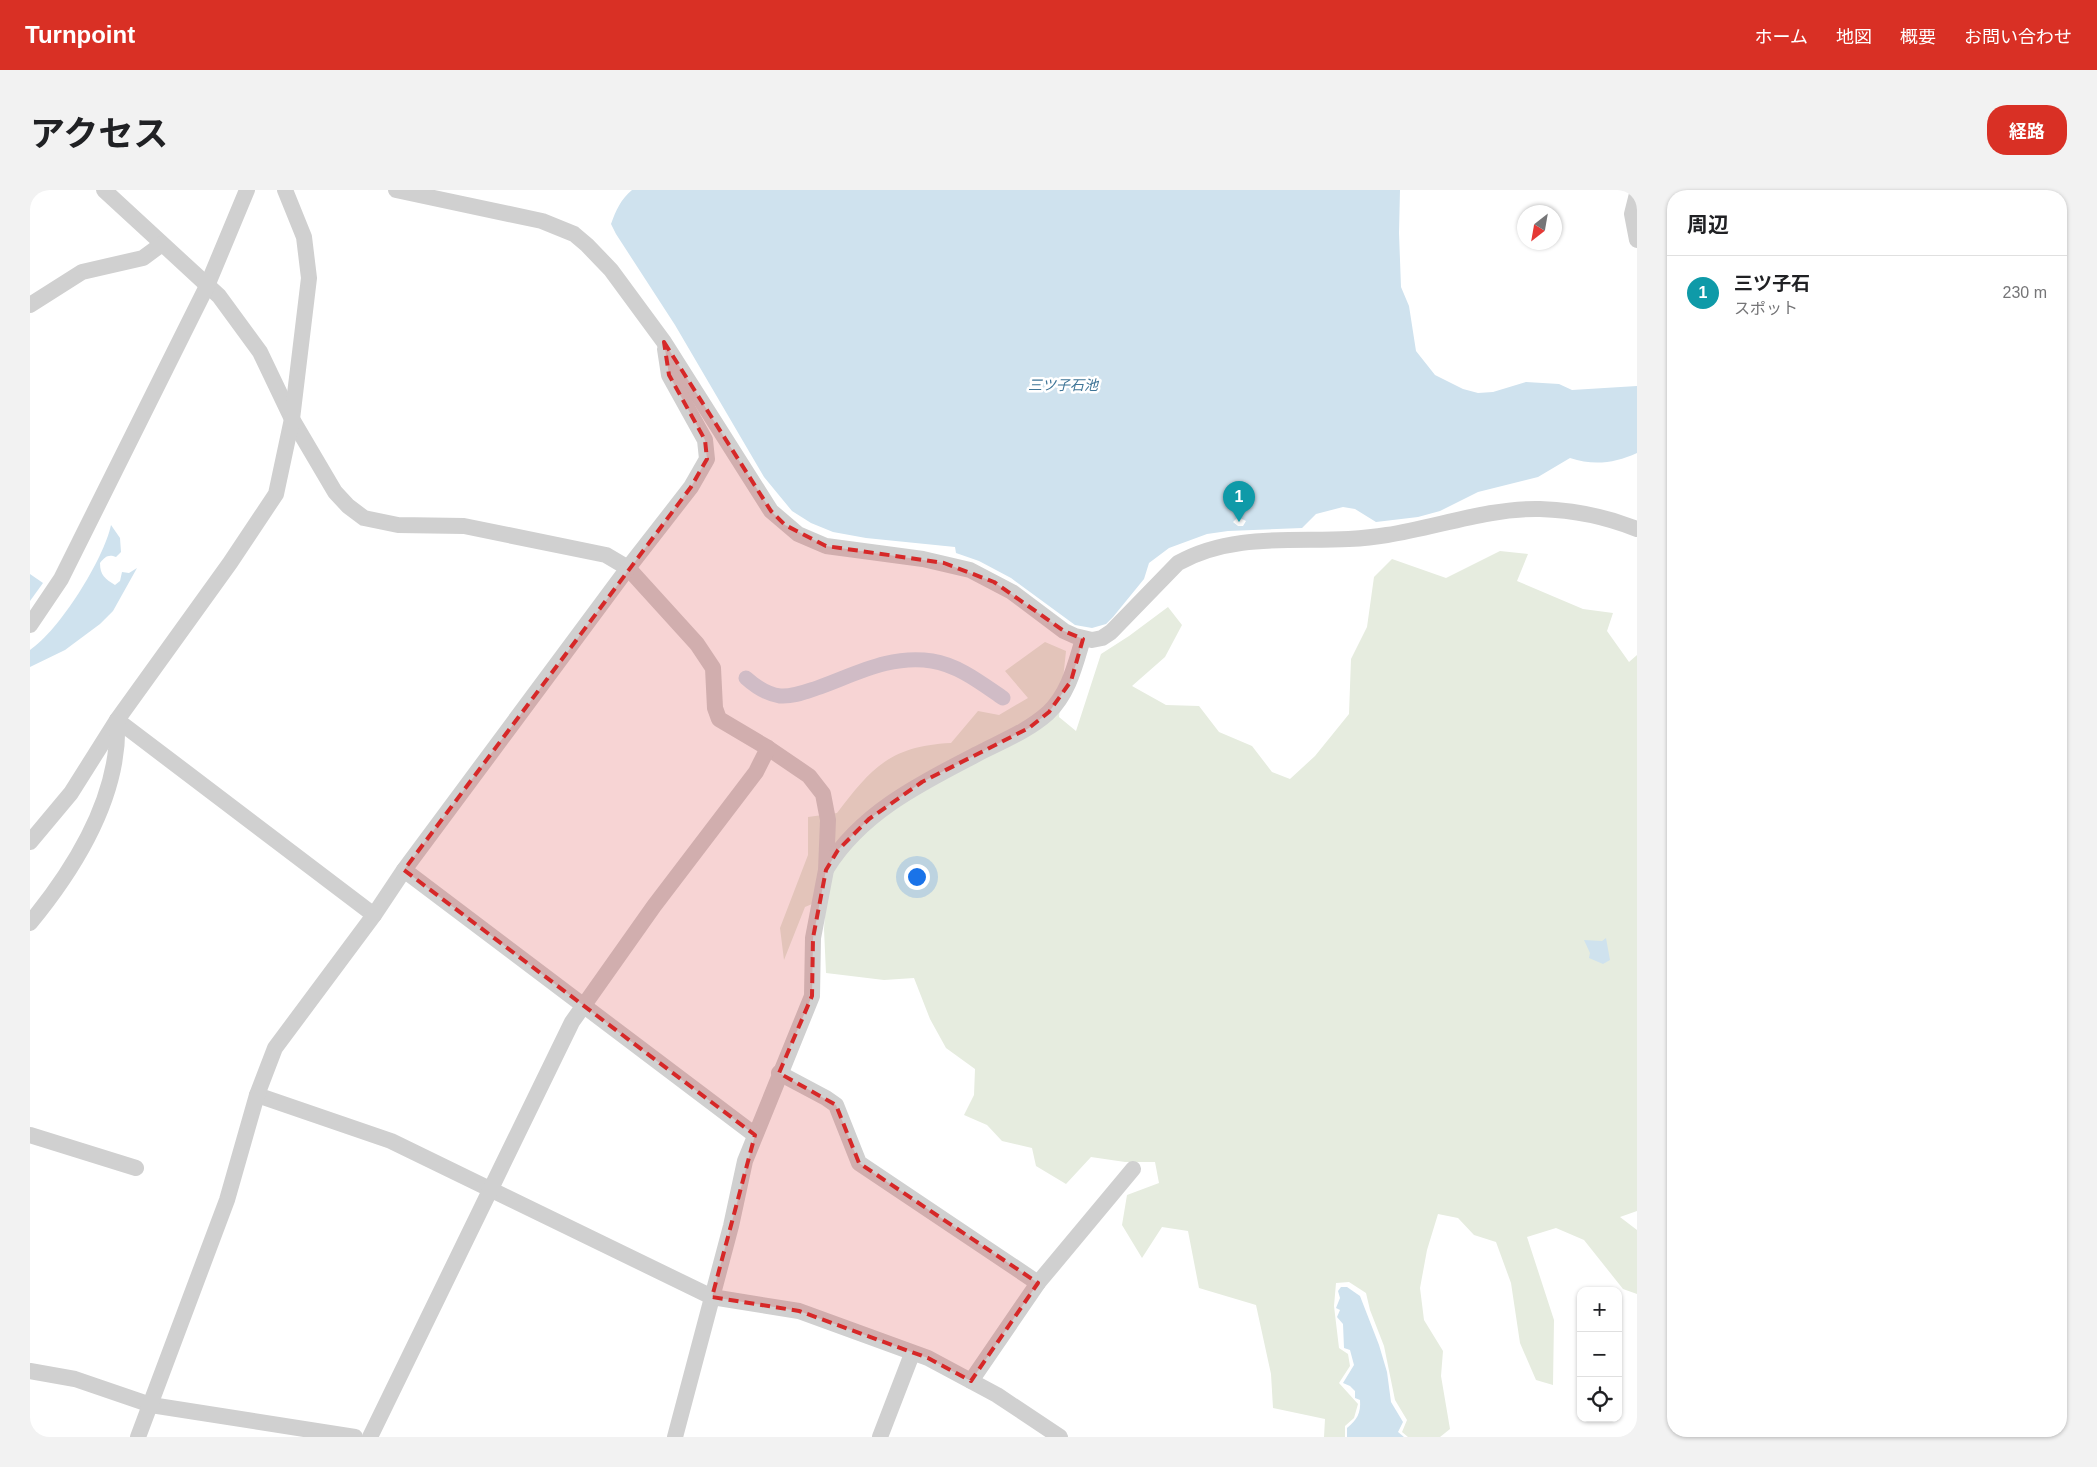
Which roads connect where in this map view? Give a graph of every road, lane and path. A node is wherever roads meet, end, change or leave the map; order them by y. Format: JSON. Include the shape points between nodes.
{"nodes":[{"id":1,"x":104,"y":190,"type":"edge"},
{"id":2,"x":247,"y":190,"type":"edge"},
{"id":3,"x":285,"y":190,"type":"edge"},
{"id":4,"x":396,"y":190,"type":"edge"},
{"id":5,"x":1637,"y":194,"type":"edge"},
{"id":6,"x":1637,"y":240,"type":"edge"},
{"id":7,"x":162,"y":244,"type":"junction"},
{"id":8,"x":207,"y":286,"type":"junction"},
{"id":9,"x":30,"y":305,"type":"edge"},
{"id":10,"x":664,"y":342,"type":"junction"},
{"id":11,"x":292,"y":420,"type":"junction"},
{"id":12,"x":1637,"y":529,"type":"edge"},
{"id":13,"x":628,"y":568,"type":"junction"},
{"id":14,"x":30,"y":625,"type":"edge"},
{"id":15,"x":1083,"y":639,"type":"junction"},
{"id":16,"x":116,"y":720,"type":"junction"},
{"id":17,"x":768,"y":748,"type":"junction"},
{"id":18,"x":30,"y":842,"type":"edge"},
{"id":19,"x":404,"y":870,"type":"junction"},
{"id":20,"x":826,"y":870,"type":"junction"},
{"id":21,"x":374,"y":916,"type":"junction"},
{"id":22,"x":30,"y":922,"type":"edge"},
{"id":23,"x":582,"y":1005,"type":"junction"},
{"id":24,"x":779,"y":1073,"type":"junction"},
{"id":25,"x":257,"y":1095,"type":"junction"},
{"id":26,"x":30,"y":1135,"type":"edge"},
{"id":27,"x":755,"y":1135,"type":"junction"},
{"id":28,"x":136,"y":1168,"type":"dead end"},
{"id":29,"x":1133,"y":1169,"type":"dead end"},
{"id":30,"x":490,"y":1190,"type":"junction"},
{"id":31,"x":1038,"y":1283,"type":"junction"},
{"id":32,"x":712,"y":1297,"type":"junction"},
{"id":33,"x":912,"y":1354,"type":"junction"},
{"id":34,"x":30,"y":1371,"type":"edge"},
{"id":35,"x":971,"y":1381,"type":"junction"},
{"id":36,"x":151,"y":1405,"type":"junction"},
{"id":37,"x":138,"y":1437,"type":"edge"},
{"id":38,"x":355,"y":1437,"type":"edge"},
{"id":39,"x":370,"y":1437,"type":"edge"},
{"id":40,"x":675,"y":1437,"type":"edge"},
{"id":41,"x":880,"y":1437,"type":"edge"},
{"id":42,"x":1060,"y":1437,"type":"edge"}],
"edges":[{"from":1,"to":7,"type":"street"},
{"from":2,"to":8,"type":"street"},
{"from":3,"to":11,"type":"street","via":[[304,237],[309,278]]},
{"from":4,"to":10,"type":"street","via":[[542,221],[574,234],[611,270]]},
{"from":5,"to":6,"type":"street","via":[[1632,214]]},
{"from":7,"to":8,"type":"street"},
{"from":7,"to":9,"type":"street","via":[[143,258],[82,272]]},
{"from":8,"to":11,"type":"street","via":[[219,296],[260,352]]},
{"from":8,"to":14,"type":"street","via":[[61,579]]},
{"from":10,"to":13,"type":"street","via":[[669,375],[705,440],[707,459],[691,487]]},
{"from":10,"to":15,"type":"street","via":[[770,511],[792,530],[826,546],[923,558],[970,570],[1012,592],[1064,631]]},
{"from":11,"to":13,"type":"street","via":[[335,492],[364,518],[398,525],[464,526],[606,555]]},
{"from":11,"to":16,"type":"street","via":[[276,494]]},
{"from":12,"to":15,"type":"street","via":[[1620,522],[1571,512],[1511,510],[1386,536],[1223,545],[1178,563],[1111,632],[1102,638]]},
{"from":13,"to":17,"type":"street","via":[[697,644],[713,668],[715,708],[720,719]]},
{"from":13,"to":19,"type":"street"},
{"from":15,"to":20,"type":"street","via":[[1071,681],[1049,712],[1028,728],[922,782],[868,819],[838,850]]},
{"from":16,"to":18,"type":"street","via":[[71,793]]},
{"from":16,"to":21,"type":"street"},
{"from":16,"to":22,"type":"street","via":[[118,740],[114,757],[103,802],[86,844]]},
{"from":17,"to":20,"type":"street","via":[[809,776],[823,794],[828,820]]},
{"from":17,"to":23,"type":"street","via":[[756,772]]},
{"from":19,"to":21,"type":"street"},
{"from":19,"to":23,"type":"street"},
{"from":20,"to":24,"type":"street","via":[[813,938],[812,996]]},
{"from":21,"to":25,"type":"street","via":[[275,1048]]},
{"from":23,"to":27,"type":"street"},
{"from":23,"to":30,"type":"street"},
{"from":24,"to":27,"type":"street"},
{"from":24,"to":31,"type":"street","via":[[836,1105],[859,1163]]},
{"from":25,"to":30,"type":"street","via":[[391,1141]]},
{"from":25,"to":36,"type":"street","via":[[227,1200]]},
{"from":26,"to":28,"type":"street"},
{"from":27,"to":32,"type":"street","via":[[745,1161]]},
{"from":29,"to":31,"type":"street"},
{"from":30,"to":32,"type":"street"},
{"from":30,"to":39,"type":"street"},
{"from":31,"to":35,"type":"street"},
{"from":32,"to":33,"type":"street","via":[[799,1311]]},
{"from":32,"to":40,"type":"street"},
{"from":33,"to":35,"type":"street","via":[[928,1358]]},
{"from":33,"to":41,"type":"street"},
{"from":34,"to":36,"type":"street","via":[[75,1379]]},
{"from":35,"to":42,"type":"street","via":[[998,1395]]},
{"from":36,"to":37,"type":"street"},
{"from":36,"to":38,"type":"street"}]}
